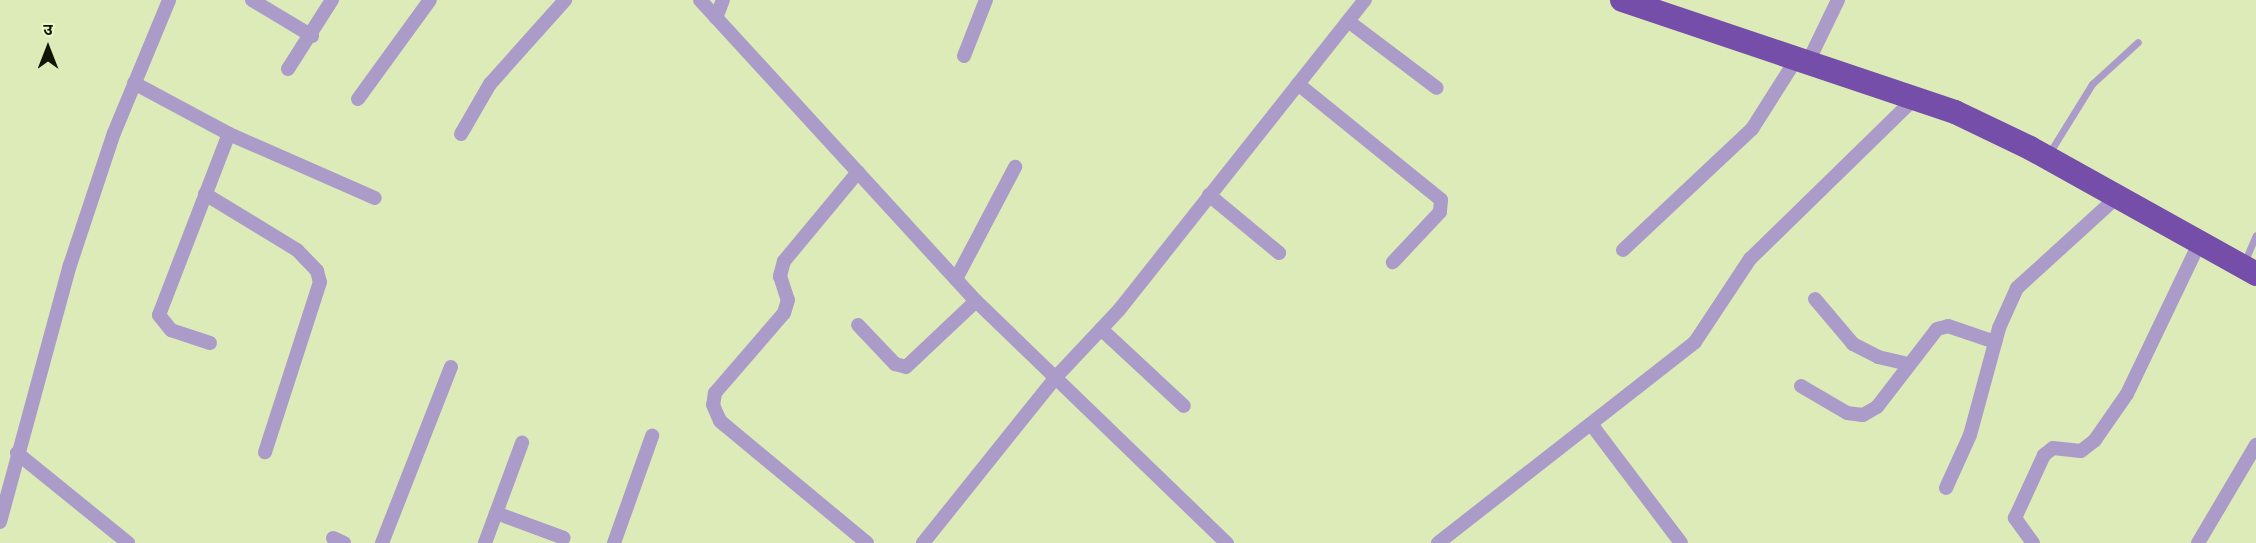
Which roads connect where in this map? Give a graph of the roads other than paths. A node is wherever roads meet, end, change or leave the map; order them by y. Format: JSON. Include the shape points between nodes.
{"nodes":[{"id":1,"x":168,"y":0,"type":"edge"},
{"id":2,"x":252,"y":0,"type":"edge"},
{"id":3,"x":332,"y":0,"type":"edge"},
{"id":4,"x":430,"y":0,"type":"edge"},
{"id":5,"x":565,"y":0,"type":"edge"},
{"id":6,"x":700,"y":0,"type":"edge"},
{"id":7,"x":723,"y":0,"type":"edge"},
{"id":8,"x":986,"y":0,"type":"edge"},
{"id":9,"x":1365,"y":0,"type":"edge"},
{"id":10,"x":1622,"y":0,"type":"edge"},
{"id":11,"x":1838,"y":0,"type":"edge"},
{"id":12,"x":273,"y":5,"type":"edge"},
{"id":13,"x":716,"y":18,"type":"junction"},
{"id":14,"x":1348,"y":21,"type":"junction"},
{"id":15,"x":312,"y":36,"type":"junction"},
{"id":16,"x":2138,"y":42,"type":"dead end"},
{"id":17,"x":964,"y":57,"type":"dead end"},
{"id":18,"x":1803,"y":60,"type":"junction"},
{"id":19,"x":288,"y":69,"type":"dead end"},
{"id":20,"x":134,"y":83,"type":"junction"},
{"id":21,"x":1298,"y":84,"type":"junction"},
{"id":22,"x":1437,"y":88,"type":"dead end"},
{"id":23,"x":1916,"y":97,"type":"junction"},
{"id":24,"x":358,"y":99,"type":"dead end"},
{"id":25,"x":229,"y":134,"type":"junction"},
{"id":26,"x":461,"y":134,"type":"dead end"},
{"id":27,"x":2038,"y":152,"type":"junction"},
{"id":28,"x":1015,"y":167,"type":"dead end"},
{"id":29,"x":858,"y":172,"type":"junction"},
{"id":30,"x":205,"y":195,"type":"junction"},
{"id":31,"x":1209,"y":195,"type":"junction"},
{"id":32,"x":2117,"y":197,"type":"junction"},
{"id":33,"x":375,"y":198,"type":"dead end"},
{"id":34,"x":2256,"y":235,"type":"edge"},
{"id":35,"x":2199,"y":244,"type":"junction"},
{"id":36,"x":1623,"y":250,"type":"dead end"},
{"id":37,"x":1279,"y":253,"type":"dead end"},
{"id":38,"x":1393,"y":262,"type":"dead end"},
{"id":39,"x":2249,"y":271,"type":"edge"},
{"id":40,"x":956,"y":279,"type":"junction"},
{"id":41,"x":1815,"y":299,"type":"dead end"},
{"id":42,"x":976,"y":301,"type":"junction"},
{"id":43,"x":858,"y":325,"type":"dead end"},
{"id":44,"x":1101,"y":329,"type":"junction"},
{"id":45,"x":1995,"y":342,"type":"junction"},
{"id":46,"x":210,"y":343,"type":"dead end"},
{"id":47,"x":1908,"y":364,"type":"junction"},
{"id":48,"x":452,"y":367,"type":"dead end"},
{"id":49,"x":1056,"y":377,"type":"junction"},
{"id":50,"x":1801,"y":386,"type":"dead end"},
{"id":51,"x":1184,"y":406,"type":"dead end"},
{"id":52,"x":1598,"y":433,"type":"junction"},
{"id":53,"x":652,"y":436,"type":"dead end"},
{"id":54,"x":522,"y":443,"type":"dead end"},
{"id":55,"x":2256,"y":445,"type":"edge"},
{"id":56,"x":265,"y":452,"type":"dead end"},
{"id":57,"x":17,"y":453,"type":"junction"},
{"id":58,"x":1946,"y":488,"type":"dead end"},
{"id":59,"x":496,"y":513,"type":"junction"},
{"id":60,"x":0,"y":522,"type":"edge"},
{"id":61,"x":564,"y":538,"type":"dead end"},
{"id":62,"x":120,"y":540,"type":"edge"},
{"id":63,"x":926,"y":542,"type":"edge"},
{"id":64,"x":382,"y":543,"type":"edge"},
{"id":65,"x":485,"y":543,"type":"edge"},
{"id":66,"x":614,"y":543,"type":"edge"},
{"id":67,"x":867,"y":543,"type":"edge"},
{"id":68,"x":1227,"y":543,"type":"edge"},
{"id":69,"x":1438,"y":543,"type":"edge"},
{"id":70,"x":1681,"y":543,"type":"edge"},
{"id":71,"x":2033,"y":543,"type":"edge"},
{"id":72,"x":2198,"y":543,"type":"edge"}],
"edges":[{"from":1,"to":20,"type":"street"},
{"from":2,"to":12,"type":"street"},
{"from":3,"to":15,"type":"street"},
{"from":4,"to":24,"type":"street"},
{"from":5,"to":26,"type":"street","via":[[490,84]]},
{"from":6,"to":13,"type":"street"},
{"from":7,"to":13,"type":"street"},
{"from":8,"to":17,"type":"street"},
{"from":9,"to":14,"type":"street"},
{"from":10,"to":18,"type":"highway"},
{"from":11,"to":18,"type":"street"},
{"from":12,"to":15,"type":"street"},
{"from":13,"to":29,"type":"street"},
{"from":14,"to":21,"type":"street"},
{"from":14,"to":22,"type":"street"},
{"from":15,"to":19,"type":"street"},
{"from":16,"to":27,"type":"lane","via":[[2092,84]]},
{"from":18,"to":23,"type":"highway"},
{"from":18,"to":36,"type":"street","via":[[1752,129]]},
{"from":20,"to":25,"type":"street"},
{"from":20,"to":57,"type":"street","via":[[70,265]]},
{"from":21,"to":31,"type":"street"},
{"from":21,"to":38,"type":"street","via":[[1441,200],[1440,212]]},
{"from":23,"to":27,"type":"highway"},
{"from":23,"to":52,"type":"street","via":[[1750,259],[1695,342]]},
{"from":25,"to":30,"type":"street"},
{"from":25,"to":33,"type":"street"},
{"from":27,"to":32,"type":"highway"},
{"from":28,"to":40,"type":"street"},
{"from":29,"to":40,"type":"street"},
{"from":29,"to":67,"type":"street","via":[[784,261],[780,276],[788,300],[784,313],[715,393],[713,405],[720,421]]},
{"from":30,"to":46,"type":"street","via":[[159,315],[171,330]]},
{"from":30,"to":56,"type":"street","via":[[297,250],[317,271],[320,282]]},
{"from":31,"to":37,"type":"street"},
{"from":31,"to":44,"type":"street"},
{"from":32,"to":35,"type":"highway"},
{"from":32,"to":45,"type":"street","via":[[2029,273],[2007,306]]},
{"from":34,"to":39,"type":"lane"},
{"from":35,"to":39,"type":"highway"},
{"from":35,"to":71,"type":"street","via":[[2127,394],[2095,440],[2081,451],[2053,448],[2044,455],[2015,518]]},
{"from":40,"to":42,"type":"street"},
{"from":41,"to":47,"type":"street","via":[[1853,344],[1878,357]]},
{"from":42,"to":43,"type":"street","via":[[906,367],[895,364]]},
{"from":42,"to":49,"type":"street"},
{"from":44,"to":49,"type":"street"},
{"from":44,"to":51,"type":"street"},
{"from":45,"to":47,"type":"street","via":[[1943,326]]},
{"from":45,"to":58,"type":"street","via":[[1970,435]]},
{"from":47,"to":50,"type":"street","via":[[1877,407],[1863,415],[1847,412]]},
{"from":48,"to":64,"type":"street"},
{"from":49,"to":63,"type":"street"},
{"from":49,"to":68,"type":"street"},
{"from":52,"to":69,"type":"street"},
{"from":52,"to":70,"type":"street"},
{"from":53,"to":66,"type":"street"},
{"from":54,"to":59,"type":"street"},
{"from":55,"to":72,"type":"street"},
{"from":57,"to":60,"type":"street"},
{"from":57,"to":62,"type":"street"},
{"from":59,"to":61,"type":"street"},
{"from":59,"to":65,"type":"street"}]}
